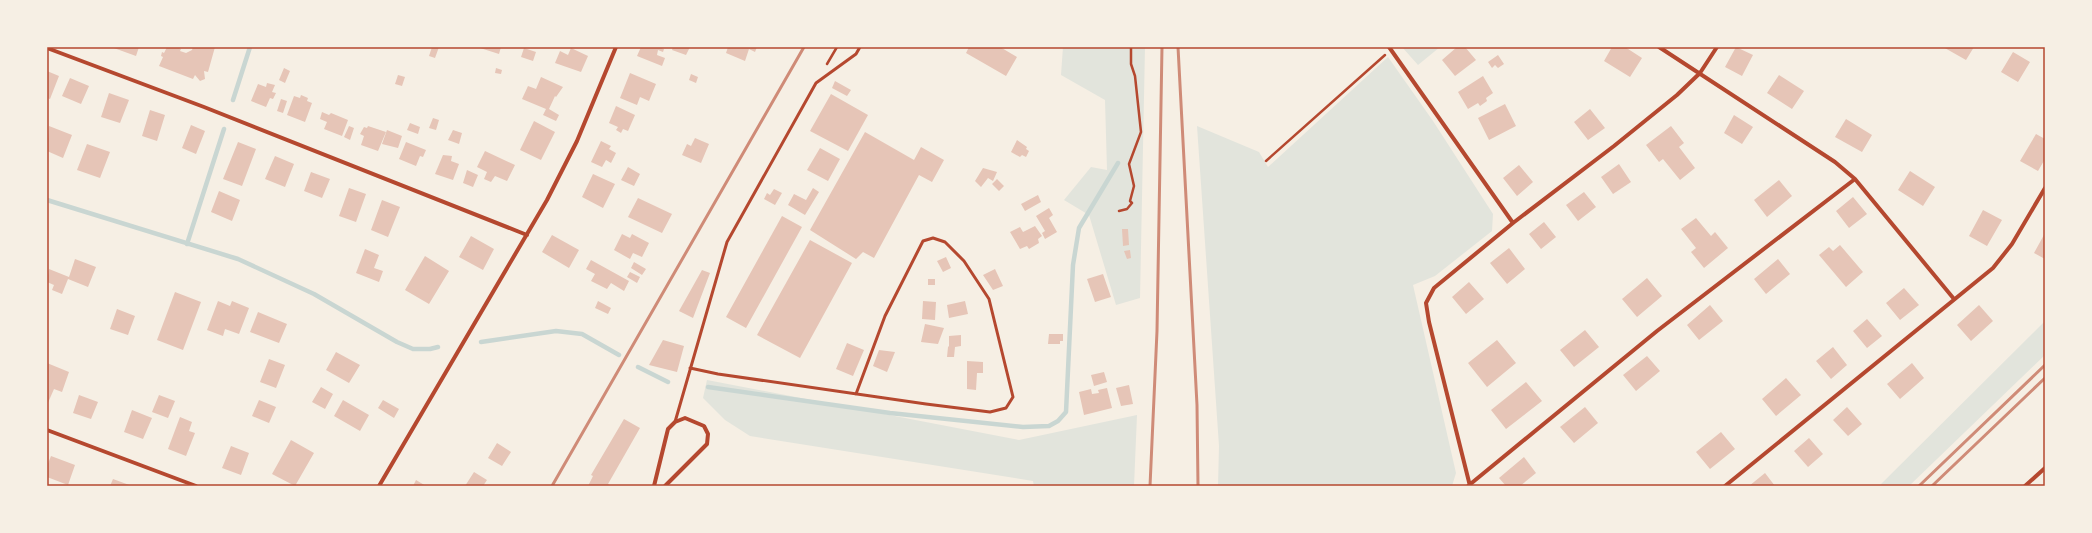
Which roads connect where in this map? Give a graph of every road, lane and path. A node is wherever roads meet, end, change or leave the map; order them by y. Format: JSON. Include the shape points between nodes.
{"nodes":[{"id":1,"x":616,"y":47,"type":"edge"},
{"id":2,"x":860,"y":47,"type":"edge"},
{"id":3,"x":1131,"y":47,"type":"edge"},
{"id":4,"x":1659,"y":47,"type":"edge"},
{"id":5,"x":1717,"y":47,"type":"edge"},
{"id":6,"x":47,"y":48,"type":"edge"},
{"id":7,"x":1391,"y":48,"type":"edge"},
{"id":8,"x":1700,"y":73,"type":"junction"},
{"id":9,"x":1266,"y":161,"type":"dead end"},
{"id":10,"x":1856,"y":179,"type":"junction"},
{"id":11,"x":2045,"y":188,"type":"edge"},
{"id":12,"x":1119,"y":211,"type":"dead end"},
{"id":13,"x":1513,"y":223,"type":"junction"},
{"id":14,"x":527,"y":235,"type":"junction"},
{"id":15,"x":1954,"y":299,"type":"junction"},
{"id":16,"x":690,"y":368,"type":"junction"},
{"id":17,"x":856,"y":394,"type":"junction"},
{"id":18,"x":675,"y":422,"type":"junction"},
{"id":19,"x":47,"y":430,"type":"edge"},
{"id":20,"x":2045,"y":468,"type":"edge"},
{"id":21,"x":196,"y":486,"type":"edge"},
{"id":22,"x":380,"y":486,"type":"edge"},
{"id":23,"x":654,"y":486,"type":"edge"},
{"id":24,"x":665,"y":486,"type":"edge"},
{"id":25,"x":1469,"y":486,"type":"edge"},
{"id":26,"x":1725,"y":486,"type":"edge"},
{"id":27,"x":2025,"y":486,"type":"edge"}],
"edges":[{"from":1,"to":14,"type":"street","via":[[577,141]]},
{"from":2,"to":16,"type":"lane","via":[[856,54],[816,83],[727,242]]},
{"from":3,"to":12,"type":"path","via":[[1140,132],[1129,164],[1134,186],[1130,201],[1132,203],[1127,209]]},
{"from":4,"to":8,"type":"street"},
{"from":5,"to":8,"type":"street"},
{"from":6,"to":14,"type":"street","via":[[204,107]]},
{"from":7,"to":9,"type":"path"},
{"from":7,"to":13,"type":"street"},
{"from":8,"to":10,"type":"street","via":[[1836,162]]},
{"from":8,"to":13,"type":"street","via":[[1614,146]]},
{"from":10,"to":15,"type":"street"},
{"from":10,"to":25,"type":"street","via":[[1657,331]]},
{"from":11,"to":15,"type":"street","via":[[2012,244],[1993,268]]},
{"from":13,"to":25,"type":"street","via":[[1434,288],[1426,303]]},
{"from":14,"to":22,"type":"street"},
{"from":15,"to":26,"type":"street"},
{"from":16,"to":17,"type":"lane"},
{"from":16,"to":18,"type":"lane"},
{"from":17,"to":17,"type":"lane","via":[[885,316],[923,241],[933,238],[945,242],[964,260],[990,299],[1013,397],[1006,408],[990,412]]},
{"from":18,"to":23,"type":"street","via":[[668,429]]},
{"from":18,"to":24,"type":"street","via":[[684,418],[704,426],[708,434],[706,444]]},
{"from":19,"to":21,"type":"street"},
{"from":20,"to":27,"type":"street"}]}
